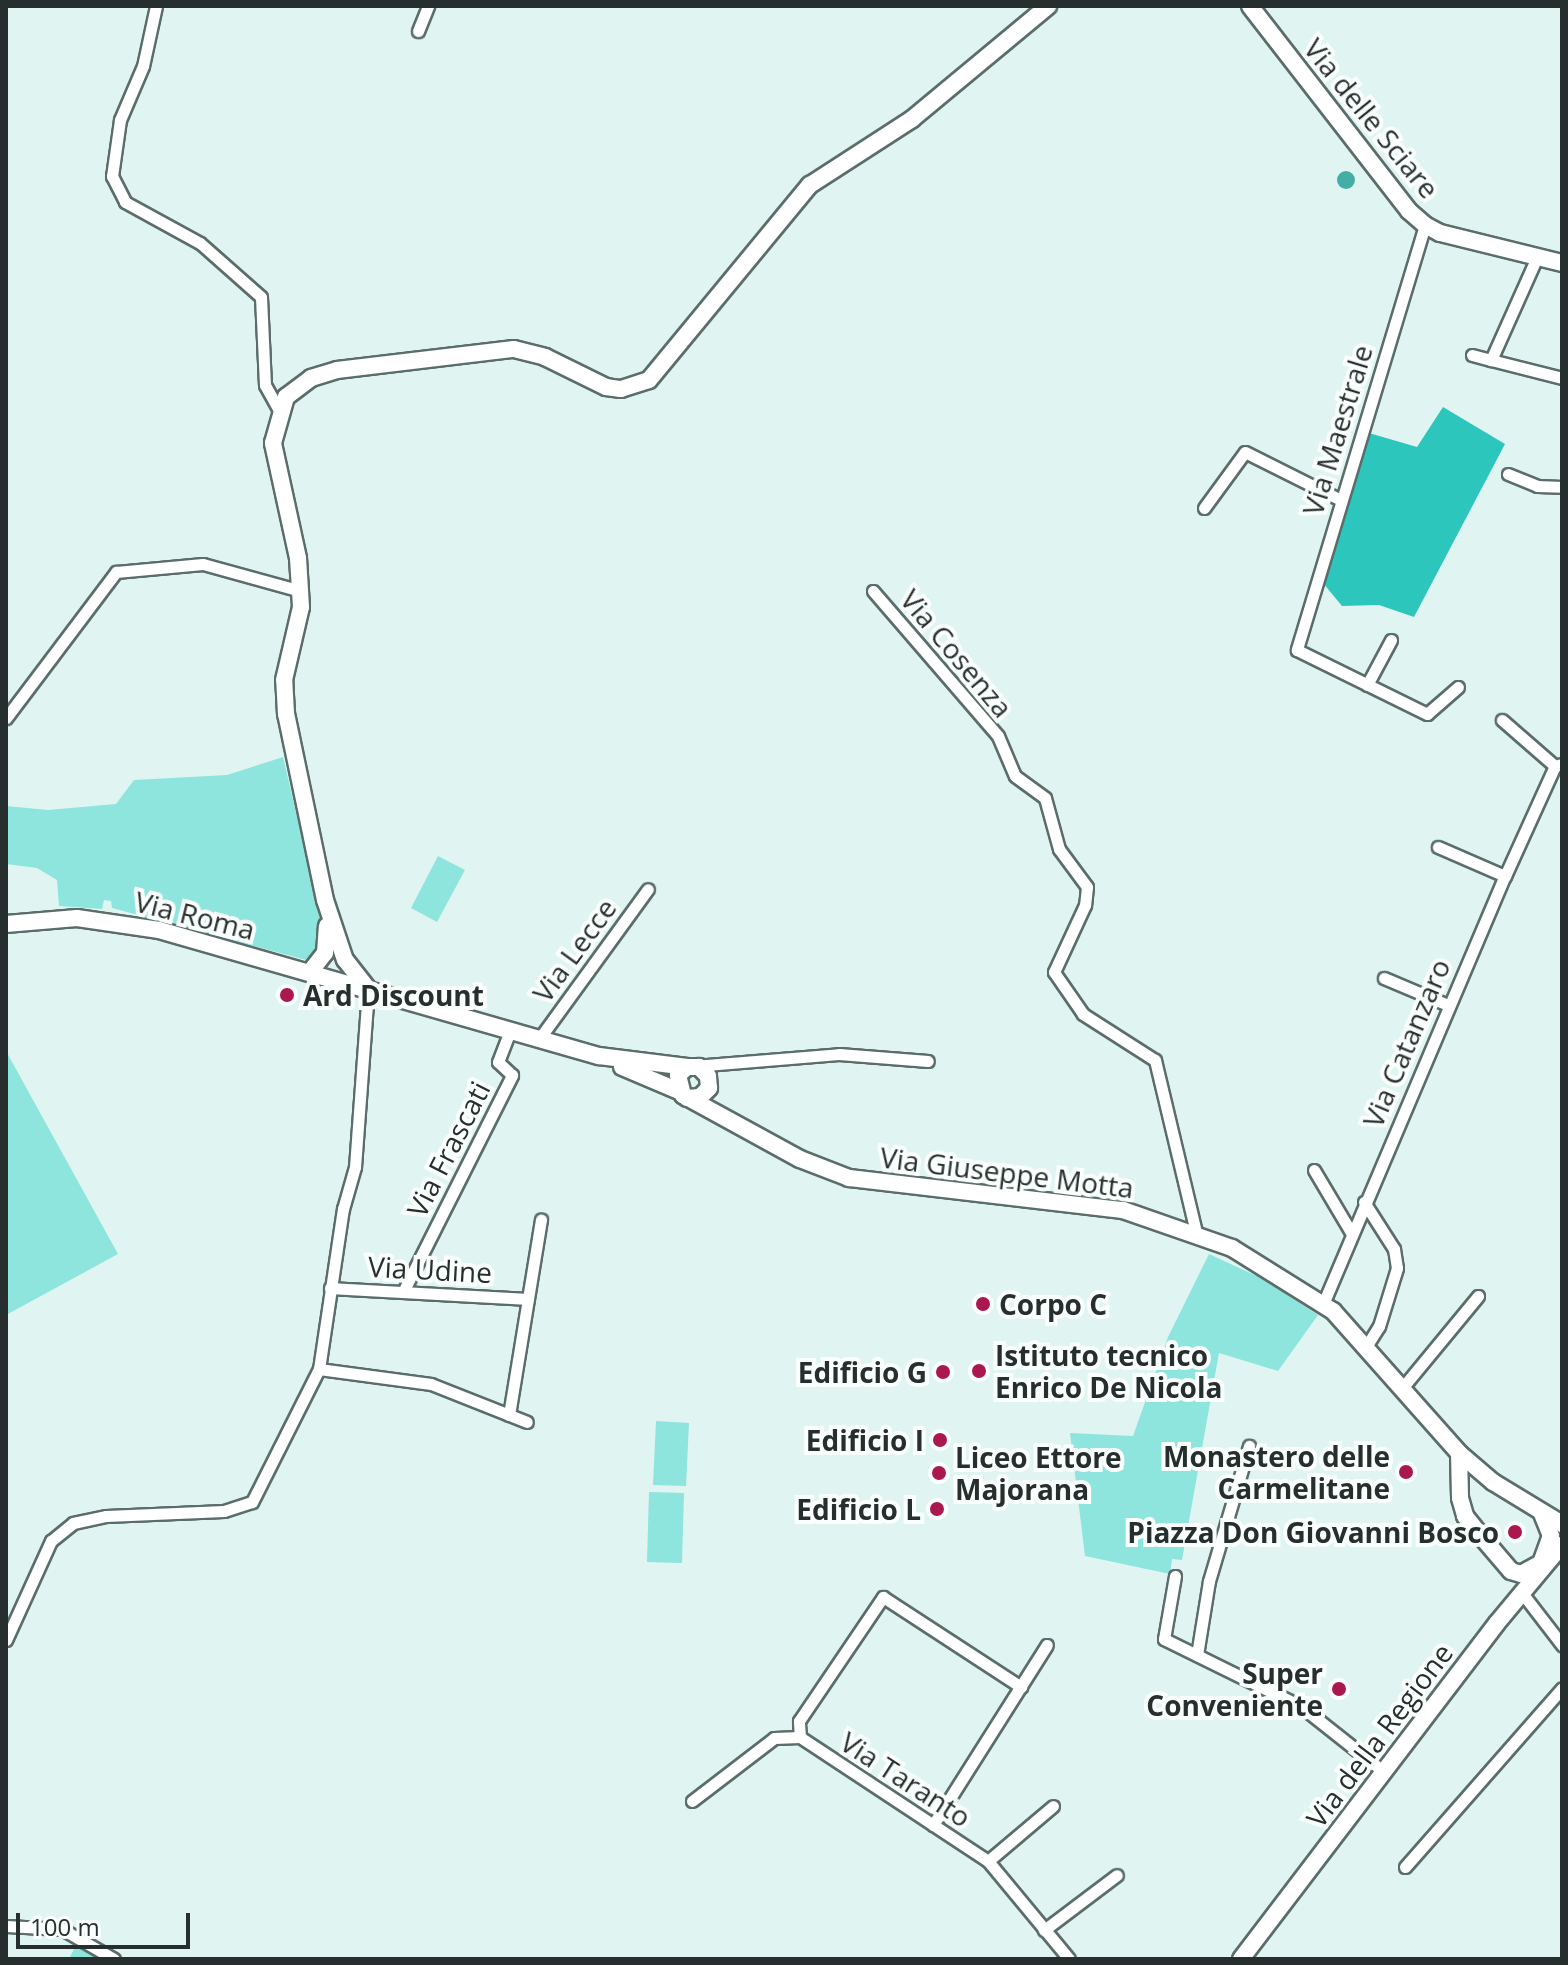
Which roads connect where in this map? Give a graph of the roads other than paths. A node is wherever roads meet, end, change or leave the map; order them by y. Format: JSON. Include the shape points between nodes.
{"nodes":[{"id":1,"x":156,"y":6,"type":"edge"},
{"id":2,"x":428,"y":6,"type":"edge"},
{"id":3,"x":1048,"y":6,"type":"edge"},
{"id":4,"x":1250,"y":6,"type":"edge"},
{"id":5,"x":418,"y":31,"type":"dead end"},
{"id":6,"x":1425,"y":225,"type":"junction"},
{"id":7,"x":1537,"y":257,"type":"junction"},
{"id":8,"x":1562,"y":263,"type":"edge"},
{"id":9,"x":1472,"y":355,"type":"dead end"},
{"id":10,"x":1491,"y":360,"type":"junction"},
{"id":11,"x":1562,"y":378,"type":"edge"},
{"id":12,"x":279,"y":410,"type":"junction"},
{"id":13,"x":1508,"y":474,"type":"dead end"},
{"id":14,"x":1562,"y":487,"type":"edge"},
{"id":15,"x":1341,"y":500,"type":"junction"},
{"id":16,"x":1204,"y":508,"type":"dead end"},
{"id":17,"x":301,"y":591,"type":"junction"},
{"id":18,"x":873,"y":591,"type":"dead end"},
{"id":19,"x":1391,"y":640,"type":"dead end"},
{"id":20,"x":1367,"y":685,"type":"junction"},
{"id":21,"x":1458,"y":687,"type":"dead end"},
{"id":22,"x":6,"y":718,"type":"edge"},
{"id":23,"x":1502,"y":720,"type":"dead end"},
{"id":24,"x":1559,"y":765,"type":"edge"},
{"id":25,"x":1438,"y":847,"type":"dead end"},
{"id":26,"x":1505,"y":876,"type":"junction"},
{"id":27,"x":648,"y":889,"type":"dead end"},
{"id":28,"x":325,"y":900,"type":"junction"},
{"id":29,"x":6,"y":924,"type":"edge"},
{"id":30,"x":328,"y":940,"type":"junction"},
{"id":31,"x":345,"y":960,"type":"junction"},
{"id":32,"x":310,"y":972,"type":"junction"},
{"id":33,"x":1384,"y":978,"type":"dead end"},
{"id":34,"x":334,"y":979,"type":"junction"},
{"id":35,"x":368,"y":989,"type":"junction"},
{"id":36,"x":1448,"y":1005,"type":"junction"},
{"id":37,"x":510,"y":1030,"type":"junction"},
{"id":38,"x":539,"y":1039,"type":"junction"},
{"id":39,"x":599,"y":1056,"type":"junction"},
{"id":40,"x":747,"y":1060,"type":"junction"},
{"id":41,"x":928,"y":1061,"type":"dead end"},
{"id":42,"x":690,"y":1066,"type":"junction"},
{"id":43,"x":709,"y":1085,"type":"junction"},
{"id":44,"x":683,"y":1095,"type":"junction"},
{"id":45,"x":757,"y":1135,"type":"junction"},
{"id":46,"x":1314,"y":1170,"type":"dead end"},
{"id":47,"x":1364,"y":1202,"type":"junction"},
{"id":48,"x":541,"y":1220,"type":"dead end"},
{"id":49,"x":1196,"y":1232,"type":"junction"},
{"id":50,"x":1352,"y":1234,"type":"junction"},
{"id":51,"x":330,"y":1288,"type":"junction"},
{"id":52,"x":403,"y":1292,"type":"junction"},
{"id":53,"x":1478,"y":1296,"type":"dead end"},
{"id":54,"x":528,"y":1299,"type":"junction"},
{"id":55,"x":1323,"y":1304,"type":"junction"},
{"id":56,"x":1367,"y":1345,"type":"junction"},
{"id":57,"x":319,"y":1369,"type":"junction"},
{"id":58,"x":1403,"y":1387,"type":"junction"},
{"id":59,"x":509,"y":1415,"type":"junction"},
{"id":60,"x":527,"y":1422,"type":"dead end"},
{"id":61,"x":1249,"y":1446,"type":"dead end"},
{"id":62,"x":1459,"y":1453,"type":"junction"},
{"id":63,"x":1493,"y":1482,"type":"junction"},
{"id":64,"x":1542,"y":1514,"type":"junction"},
{"id":65,"x":1465,"y":1516,"type":"junction"},
{"id":66,"x":1562,"y":1524,"type":"edge"},
{"id":67,"x":1553,"y":1554,"type":"edge"},
{"id":68,"x":1511,"y":1571,"type":"junction"},
{"id":69,"x":1175,"y":1576,"type":"dead end"},
{"id":70,"x":1522,"y":1593,"type":"junction"},
{"id":71,"x":1497,"y":1623,"type":"junction"},
{"id":72,"x":6,"y":1640,"type":"edge"},
{"id":73,"x":1047,"y":1645,"type":"dead end"},
{"id":74,"x":1562,"y":1645,"type":"edge"},
{"id":75,"x":1197,"y":1655,"type":"junction"},
{"id":76,"x":1021,"y":1687,"type":"junction"},
{"id":77,"x":1562,"y":1688,"type":"edge"},
{"id":78,"x":800,"y":1737,"type":"junction"},
{"id":79,"x":1384,"y":1772,"type":"junction"},
{"id":80,"x":692,"y":1801,"type":"dead end"},
{"id":81,"x":1053,"y":1806,"type":"dead end"},
{"id":82,"x":933,"y":1825,"type":"junction"},
{"id":83,"x":988,"y":1861,"type":"junction"},
{"id":84,"x":1405,"y":1867,"type":"dead end"},
{"id":85,"x":1117,"y":1875,"type":"dead end"},
{"id":86,"x":6,"y":1926,"type":"edge"},
{"id":87,"x":1044,"y":1930,"type":"junction"},
{"id":88,"x":114,"y":1959,"type":"edge"},
{"id":89,"x":1069,"y":1959,"type":"edge"},
{"id":90,"x":1241,"y":1959,"type":"edge"}],
"edges":[{"from":1,"to":12,"type":"street","via":[[143,66],[120,120],[112,176],[125,202],[200,243],[261,297],[265,385]]},
{"from":2,"to":5,"type":"street"},
{"from":3,"to":12,"type":"main road","via":[[912,119],[810,185],[649,380],[621,389],[606,387],[545,357],[514,349],[337,370],[297,387]]},
{"from":4,"to":6,"type":"main road","name":"Via delle Sciare"},
{"from":6,"to":7,"type":"main road","name":"Via delle Sciare"},
{"from":6,"to":15,"type":"street","name":"Via Maestrale"},
{"from":7,"to":8,"type":"main road","name":"Via delle Sciare"},
{"from":7,"to":10,"type":"street"},
{"from":9,"to":10,"type":"street"},
{"from":10,"to":11,"type":"street"},
{"from":12,"to":17,"type":"main road","via":[[275,461]]},
{"from":13,"to":14,"type":"street","via":[[1537,486]]},
{"from":15,"to":16,"type":"street","via":[[1245,452]]},
{"from":15,"to":20,"type":"street","name":"Via Maestrale","via":[[1297,650]]},
{"from":17,"to":22,"type":"street","via":[[203,564],[116,572]]},
{"from":17,"to":28,"type":"main road","via":[[301,624],[287,667],[284,699]]},
{"from":18,"to":49,"type":"street","name":"Via Cosenza","via":[[998,736],[1015,776],[1045,798],[1059,849],[1087,887],[1085,905],[1054,972],[1083,1014],[1155,1060]]},
{"from":19,"to":20,"type":"street"},
{"from":20,"to":21,"type":"street","via":[[1427,714]]},
{"from":23,"to":24,"type":"street"},
{"from":24,"to":26,"type":"street","name":"Via Catanzaro"},
{"from":25,"to":26,"type":"street"},
{"from":26,"to":36,"type":"street","name":"Via Catanzaro"},
{"from":27,"to":38,"type":"street","name":"Via Lecce"},
{"from":28,"to":30,"type":"main road"},
{"from":28,"to":31,"type":"main road"},
{"from":29,"to":32,"type":"main road","name":"Via Roma","via":[[77,918],[123,923]]},
{"from":30,"to":32,"type":"main road"},
{"from":30,"to":34,"type":"main road"},
{"from":31,"to":34,"type":"main road"},
{"from":31,"to":35,"type":"main road"},
{"from":32,"to":34,"type":"main road","name":"Via Roma"},
{"from":33,"to":36,"type":"street"},
{"from":34,"to":35,"type":"main road","name":"Via Roma"},
{"from":35,"to":37,"type":"main road"},
{"from":35,"to":51,"type":"street","via":[[355,1167]]},
{"from":36,"to":47,"type":"street","name":"Via Catanzaro"},
{"from":37,"to":38,"type":"main road"},
{"from":37,"to":52,"type":"street","name":"Via Frascati","via":[[498,1062],[512,1075]]},
{"from":38,"to":39,"type":"main road"},
{"from":39,"to":42,"type":"main road"},
{"from":39,"to":44,"type":"main road"},
{"from":40,"to":41,"type":"street","via":[[839,1054]]},
{"from":40,"to":42,"type":"street"},
{"from":40,"to":43,"type":"street"},
{"from":42,"to":43,"type":"main road","via":[[705,1071]]},
{"from":42,"to":44,"type":"main road","via":[[678,1075]]},
{"from":43,"to":44,"type":"main road","via":[[700,1097]]},
{"from":43,"to":45,"type":"main road","via":[[718,1108]]},
{"from":44,"to":45,"type":"main road"},
{"from":45,"to":49,"type":"main road","name":"Via Giuseppe Motta","via":[[849,1178],[1072,1201]]},
{"from":46,"to":50,"type":"street"},
{"from":47,"to":50,"type":"street","name":"Via Catanzaro"},
{"from":47,"to":56,"type":"street","via":[[1394,1249],[1397,1268],[1379,1326]]},
{"from":48,"to":54,"type":"street"},
{"from":49,"to":55,"type":"main road","name":"Via Giuseppe Motta","via":[[1270,1269]]},
{"from":50,"to":55,"type":"street","name":"Via Catanzaro"},
{"from":51,"to":52,"type":"street","name":"Via Udine"},
{"from":51,"to":57,"type":"street"},
{"from":52,"to":54,"type":"street","name":"Via Udine"},
{"from":53,"to":58,"type":"street"},
{"from":54,"to":59,"type":"street"},
{"from":55,"to":56,"type":"main road","name":"Via Giuseppe Motta"},
{"from":56,"to":58,"type":"main road","name":"Via Giuseppe Motta"},
{"from":57,"to":59,"type":"street","via":[[431,1384]]},
{"from":57,"to":72,"type":"street","via":[[252,1502],[224,1511],[106,1516],[73,1523],[51,1541]]},
{"from":58,"to":62,"type":"main road","name":"Via Giuseppe Motta"},
{"from":59,"to":60,"type":"street"},
{"from":61,"to":75,"type":"street","via":[[1209,1581]]},
{"from":62,"to":63,"type":"main road","name":"Via Giuseppe Motta"},
{"from":62,"to":65,"type":"main road"},
{"from":63,"to":64,"type":"main road","name":"Via Giuseppe Motta"},
{"from":63,"to":65,"type":"main road","via":[[1466,1491]]},
{"from":64,"to":66,"type":"main road","name":"Via Giuseppe Motta"},
{"from":64,"to":67,"type":"main road"},
{"from":65,"to":68,"type":"main road"},
{"from":67,"to":68,"type":"main road","via":[[1521,1574]]},
{"from":67,"to":70,"type":"main road","name":"Via della Regione"},
{"from":68,"to":71,"type":"main road","via":[[1517,1586]]},
{"from":69,"to":75,"type":"street","via":[[1164,1639]]},
{"from":70,"to":71,"type":"main road","name":"Via della Regione"},
{"from":70,"to":74,"type":"street"},
{"from":71,"to":79,"type":"main road","name":"Via della Regione"},
{"from":73,"to":76,"type":"street"},
{"from":75,"to":79,"type":"street","via":[[1302,1707]]},
{"from":76,"to":78,"type":"street","via":[[883,1597],[799,1721]]},
{"from":76,"to":82,"type":"street"},
{"from":77,"to":84,"type":"street"},
{"from":78,"to":80,"type":"street","name":"Via Taranto","via":[[774,1738]]},
{"from":78,"to":82,"type":"street","name":"Via Taranto"},
{"from":79,"to":90,"type":"main road","name":"Via della Regione"},
{"from":81,"to":83,"type":"street"},
{"from":82,"to":83,"type":"street","name":"Via Taranto"},
{"from":83,"to":87,"type":"street","name":"Via Taranto"},
{"from":85,"to":87,"type":"street"},
{"from":86,"to":88,"type":"street","via":[[62,1929]]},
{"from":87,"to":89,"type":"street","name":"Via Taranto"}]}
